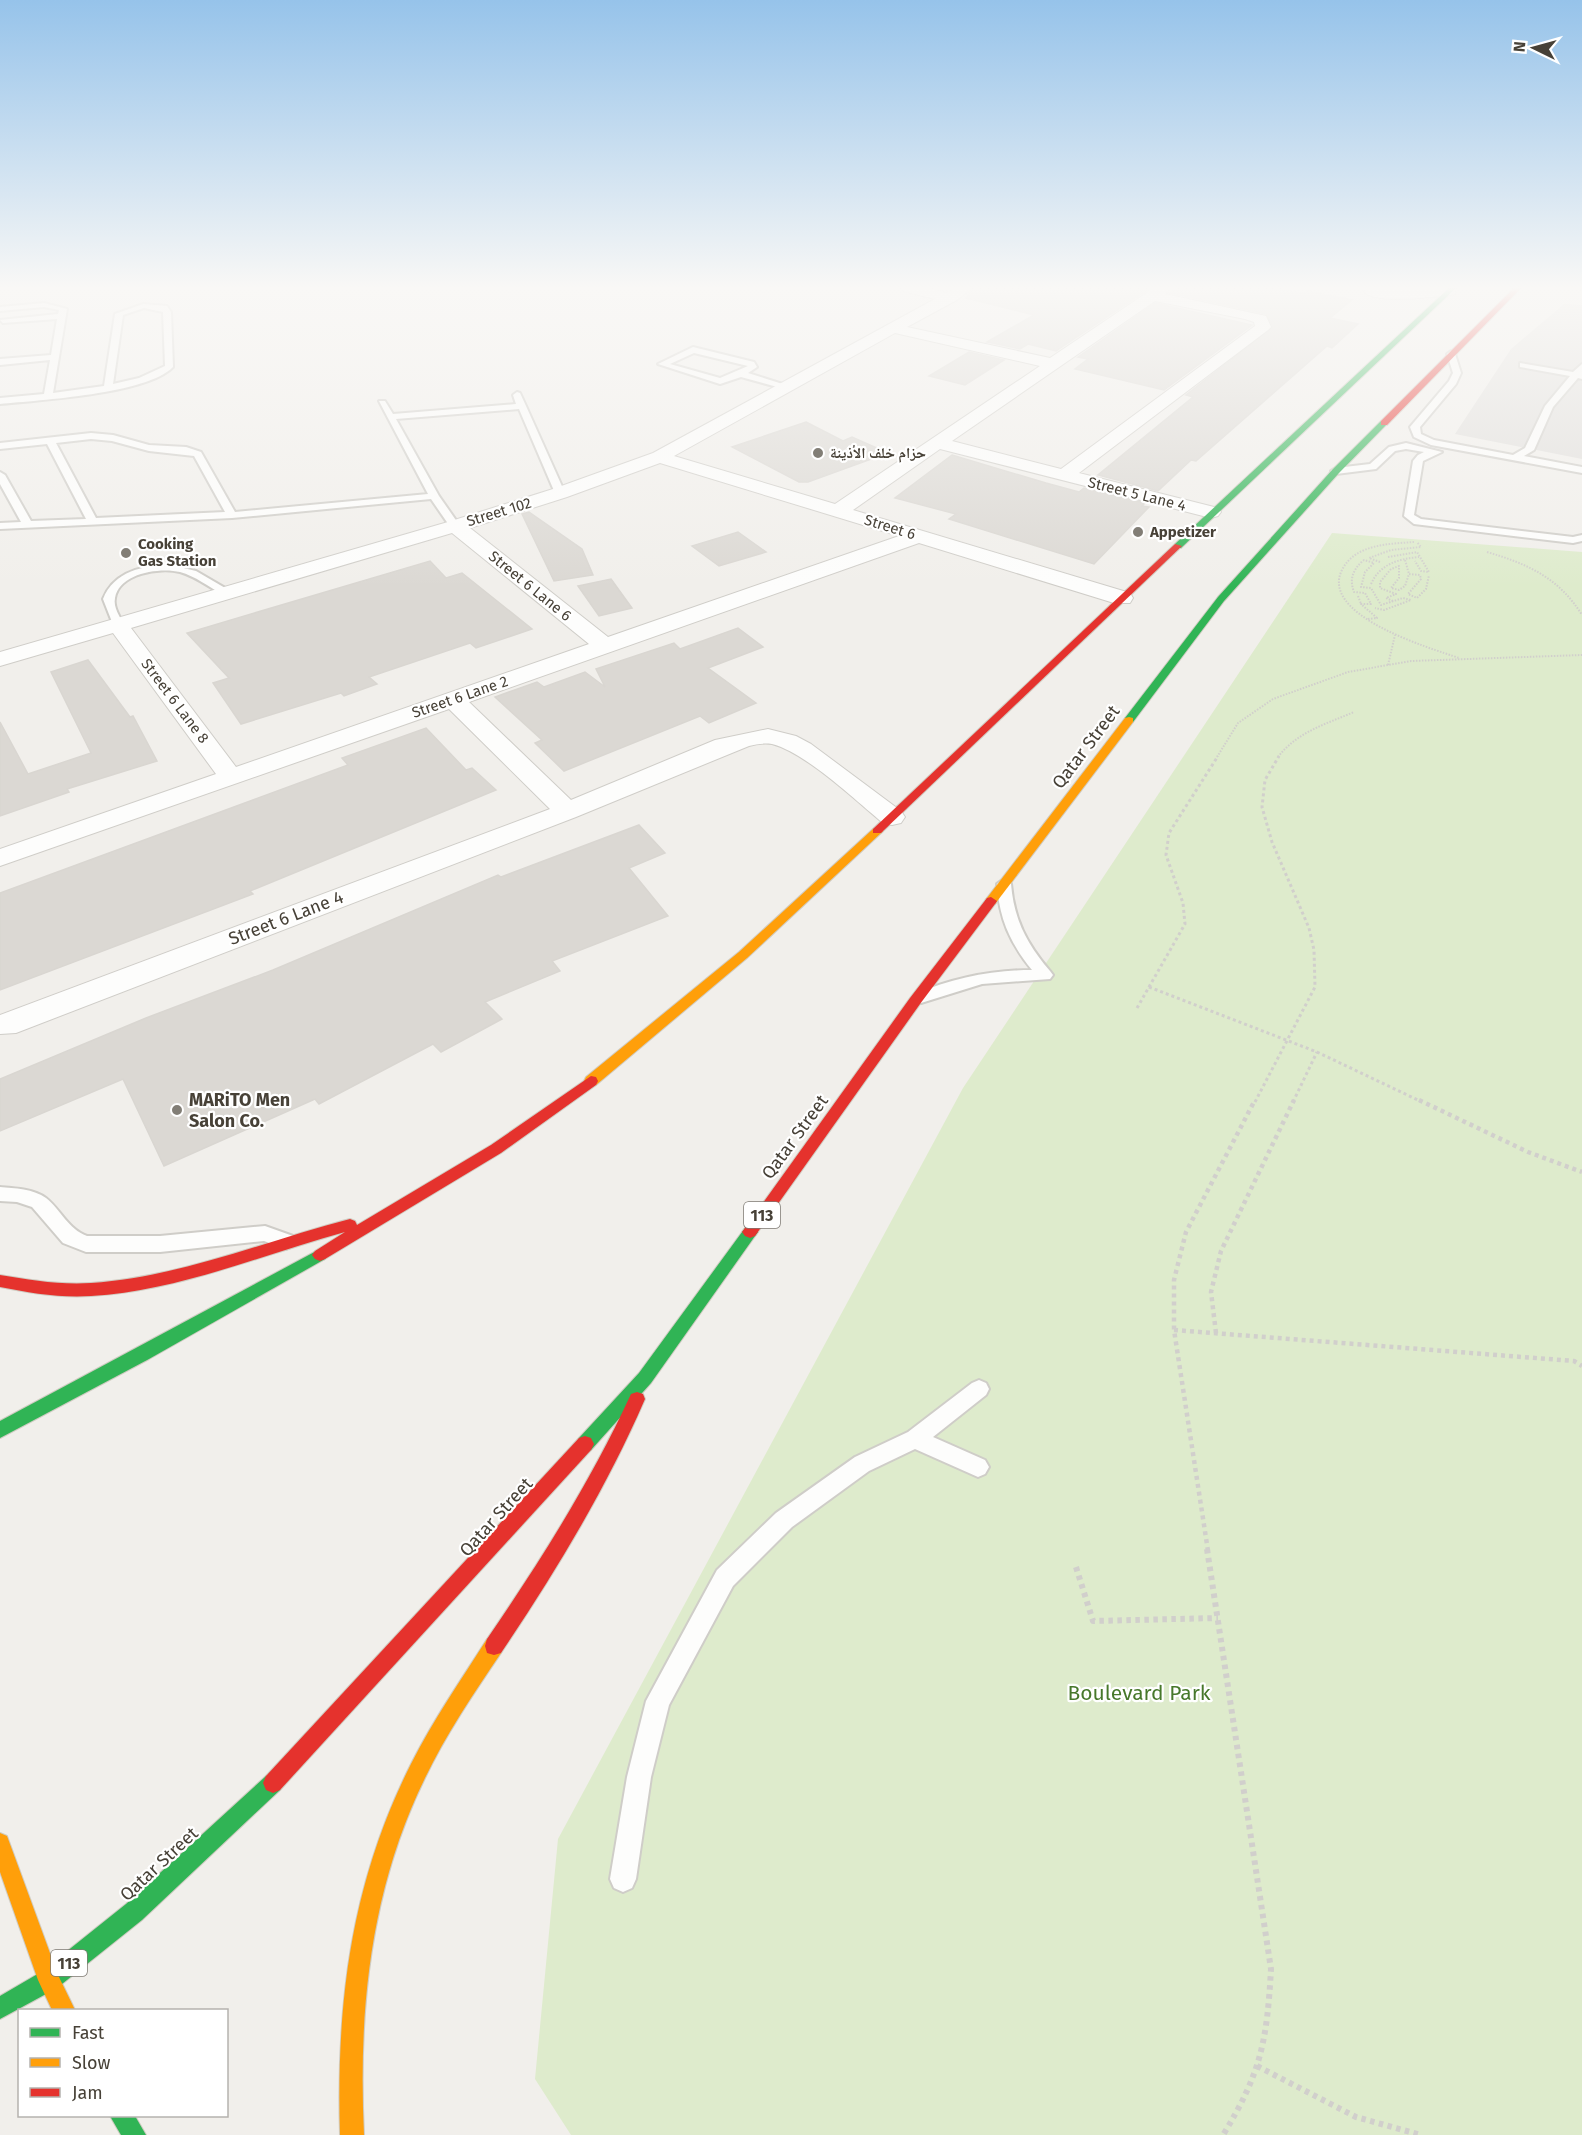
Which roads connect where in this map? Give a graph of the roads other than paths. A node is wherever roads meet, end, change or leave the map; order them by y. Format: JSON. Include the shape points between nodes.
{"nodes":[{"id":1,"x":49,"y":388,"type":"edge"},
{"id":2,"x":103,"y":388,"type":"edge"},
{"id":3,"x":787,"y":388,"type":"edge"},
{"id":4,"x":1019,"y":388,"type":"edge"},
{"id":5,"x":1181,"y":388,"type":"edge"},
{"id":6,"x":1347,"y":388,"type":"edge"},
{"id":7,"x":1418,"y":388,"type":"edge"},
{"id":8,"x":1449,"y":388,"type":"edge"},
{"id":9,"x":1567,"y":388,"type":"edge"},
{"id":10,"x":1413,"y":393,"type":"junction"},
{"id":11,"x":48,"y":395,"type":"junction"},
{"id":12,"x":517,"y":395,"type":"dead end"},
{"id":13,"x":1389,"y":396,"type":"dead end"},
{"id":14,"x":0,"y":402,"type":"edge"},
{"id":15,"x":382,"y":403,"type":"dead end"},
{"id":16,"x":1350,"y":405,"type":"dead end"},
{"id":17,"x":522,"y":406,"type":"junction"},
{"id":18,"x":1325,"y":408,"type":"junction"},
{"id":19,"x":390,"y":417,"type":"junction"},
{"id":20,"x":1373,"y":417,"type":"dead end"},
{"id":21,"x":49,"y":439,"type":"junction"},
{"id":22,"x":1366,"y":440,"type":"junction"},
{"id":23,"x":937,"y":443,"type":"junction"},
{"id":24,"x":0,"y":446,"type":"edge"},
{"id":25,"x":1531,"y":447,"type":"junction"},
{"id":26,"x":1434,"y":452,"type":"junction"},
{"id":27,"x":658,"y":457,"type":"junction"},
{"id":28,"x":1516,"y":457,"type":"junction"},
{"id":29,"x":1578,"y":458,"type":"dead end"},
{"id":30,"x":1582,"y":469,"type":"edge"},
{"id":31,"x":1336,"y":471,"type":"junction"},
{"id":32,"x":0,"y":475,"type":"edge"},
{"id":33,"x":1064,"y":475,"type":"junction"},
{"id":34,"x":1582,"y":480,"type":"edge"},
{"id":35,"x":560,"y":493,"type":"junction"},
{"id":36,"x":434,"y":496,"type":"junction"},
{"id":37,"x":838,"y":512,"type":"junction"},
{"id":38,"x":1211,"y":512,"type":"junction"},
{"id":39,"x":232,"y":515,"type":"junction"},
{"id":40,"x":93,"y":522,"type":"junction"},
{"id":41,"x":28,"y":525,"type":"junction"},
{"id":42,"x":0,"y":526,"type":"edge"},
{"id":43,"x":455,"y":526,"type":"junction"},
{"id":44,"x":919,"y":536,"type":"junction"},
{"id":45,"x":1582,"y":538,"type":"edge"},
{"id":46,"x":226,"y":592,"type":"junction"},
{"id":47,"x":1122,"y":598,"type":"junction"},
{"id":48,"x":118,"y":625,"type":"junction"},
{"id":49,"x":605,"y":646,"type":"junction"},
{"id":50,"x":0,"y":659,"type":"edge"},
{"id":51,"x":453,"y":699,"type":"junction"},
{"id":52,"x":231,"y":777,"type":"junction"},
{"id":53,"x":567,"y":811,"type":"junction"},
{"id":54,"x":892,"y":817,"type":"junction"},
{"id":55,"x":0,"y":858,"type":"edge"},
{"id":56,"x":1004,"y":884,"type":"junction"},
{"id":57,"x":915,"y":1001,"type":"junction"},
{"id":58,"x":5,"y":1025,"type":"dead end"},
{"id":59,"x":0,"y":1194,"type":"edge"},
{"id":60,"x":386,"y":1215,"type":"junction"},
{"id":61,"x":286,"y":1242,"type":"junction"},
{"id":62,"x":0,"y":1281,"type":"edge"},
{"id":63,"x":645,"y":1378,"type":"junction"},
{"id":64,"x":979,"y":1389,"type":"dead end"},
{"id":65,"x":0,"y":1430,"type":"edge"},
{"id":66,"x":915,"y":1439,"type":"junction"},
{"id":67,"x":978,"y":1467,"type":"dead end"},
{"id":68,"x":0,"y":1843,"type":"edge"},
{"id":69,"x":623,"y":1879,"type":"dead end"},
{"id":70,"x":49,"y":1980,"type":"junction"},
{"id":71,"x":0,"y":2008,"type":"edge"},
{"id":72,"x":64,"y":2009,"type":"edge"},
{"id":73,"x":123,"y":2117,"type":"edge"},
{"id":74,"x":134,"y":2135,"type":"edge"},
{"id":75,"x":352,"y":2135,"type":"edge"}],
"edges":[{"from":1,"to":11,"type":"lane"},
{"from":2,"to":11,"type":"lane"},
{"from":3,"to":27,"type":"street","name":"Street 102"},
{"from":4,"to":23,"type":"street"},
{"from":5,"to":33,"type":"street","name":"Street 5 Lane 4"},
{"from":6,"to":18,"type":"main road"},
{"from":7,"to":10,"type":"main road","name":"Qatar Street","number":"113"},
{"from":8,"to":28,"type":"lane","via":[[1414,432],[1431,442]]},
{"from":9,"to":25,"type":"lane","via":[[1549,406]]},
{"from":10,"to":13,"type":"main road"},
{"from":10,"to":22,"type":"main road","name":"Qatar Street","number":"113"},
{"from":11,"to":14,"type":"lane"},
{"from":12,"to":17,"type":"lane"},
{"from":15,"to":19,"type":"lane"},
{"from":16,"to":18,"type":"main road"},
{"from":17,"to":19,"type":"lane"},
{"from":17,"to":35,"type":"lane"},
{"from":18,"to":38,"type":"main road"},
{"from":19,"to":36,"type":"lane"},
{"from":20,"to":22,"type":"main road"},
{"from":21,"to":24,"type":"lane"},
{"from":21,"to":39,"type":"lane","via":[[102,436],[149,448],[195,452]]},
{"from":21,"to":40,"type":"lane"},
{"from":22,"to":31,"type":"main road","name":"Qatar Street","number":"113"},
{"from":23,"to":33,"type":"street","name":"Street 5 Lane 4"},
{"from":23,"to":37,"type":"street"},
{"from":25,"to":28,"type":"lane"},
{"from":25,"to":29,"type":"lane","via":[[1558,457]]},
{"from":26,"to":31,"type":"lane","via":[[1406,446],[1392,448],[1373,468]]},
{"from":26,"to":34,"type":"lane"},
{"from":26,"to":45,"type":"lane","via":[[1418,461],[1409,516],[1418,522]]},
{"from":27,"to":35,"type":"street","name":"Street 102"},
{"from":27,"to":37,"type":"street","name":"Street 6"},
{"from":28,"to":30,"type":"lane"},
{"from":30,"to":34,"type":"lane"},
{"from":31,"to":56,"type":"main road","name":"Qatar Street","number":"113","via":[[1221,599]]},
{"from":32,"to":41,"type":"lane"},
{"from":33,"to":38,"type":"street","name":"Street 5 Lane 4"},
{"from":35,"to":43,"type":"street","name":"Street 102"},
{"from":36,"to":39,"type":"lane"},
{"from":36,"to":43,"type":"lane"},
{"from":37,"to":44,"type":"street","name":"Street 6"},
{"from":38,"to":47,"type":"main road"},
{"from":39,"to":40,"type":"lane"},
{"from":40,"to":41,"type":"lane"},
{"from":41,"to":42,"type":"lane"},
{"from":43,"to":46,"type":"street","name":"Street 102"},
{"from":43,"to":49,"type":"street","name":"Street 6 Lane 6"},
{"from":44,"to":47,"type":"street","name":"Street 6"},
{"from":44,"to":49,"type":"street","name":"Street 6 Lane 2"},
{"from":46,"to":48,"type":"street","name":"Street 102"},
{"from":46,"to":48,"type":"lane","via":[[178,568],[137,573],[116,586],[109,596]]},
{"from":47,"to":54,"type":"main road"},
{"from":48,"to":50,"type":"street","name":"Street 102"},
{"from":48,"to":52,"type":"street","name":"Street 6 Lane 8"},
{"from":49,"to":51,"type":"street","name":"Street 6 Lane 2"},
{"from":51,"to":52,"type":"street","name":"Street 6 Lane 2"},
{"from":51,"to":53,"type":"street"},
{"from":52,"to":55,"type":"street","name":"Street 6 Lane 2"},
{"from":53,"to":54,"type":"street","name":"Street 6 Lane 4","via":[[724,745],[774,737],[802,749]]},
{"from":53,"to":58,"type":"street","name":"Street 6 Lane 4"},
{"from":54,"to":60,"type":"main road","via":[[758,941],[564,1102]]},
{"from":56,"to":57,"type":"main road","name":"Qatar Street","number":"113"},
{"from":56,"to":57,"type":"lane","via":[[1004,906],[1011,929],[1045,975],[975,978]]},
{"from":57,"to":63,"type":"main road","name":"Qatar Street","number":"113"},
{"from":59,"to":61,"type":"lane","via":[[38,1202],[70,1238],[86,1244],[160,1244],[265,1233]]},
{"from":60,"to":61,"type":"main road"},
{"from":60,"to":65,"type":"main road","via":[[107,1375]]},
{"from":61,"to":62,"type":"main road","via":[[183,1275],[120,1289],[58,1291]]},
{"from":63,"to":70,"type":"main road","name":"Qatar Street","number":"113","via":[[290,1767],[134,1912]]},
{"from":63,"to":75,"type":"main road","via":[[601,1479],[531,1594],[443,1724],[394,1823],[375,1878],[351,2001]]},
{"from":64,"to":66,"type":"lane"},
{"from":66,"to":67,"type":"lane"},
{"from":66,"to":69,"type":"lane","via":[[862,1464],[784,1520],[725,1578],[658,1701],[639,1777]]},
{"from":68,"to":70,"type":"main road"},
{"from":70,"to":71,"type":"main road","name":"Qatar Street","number":"113"},
{"from":70,"to":72,"type":"main road"},
{"from":73,"to":74,"type":"main road"}]}
